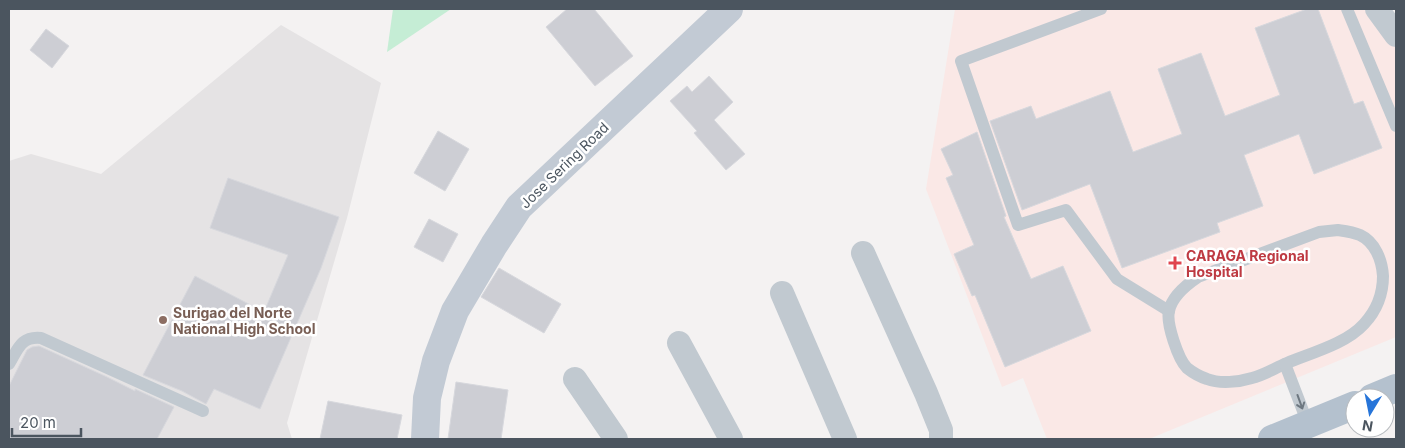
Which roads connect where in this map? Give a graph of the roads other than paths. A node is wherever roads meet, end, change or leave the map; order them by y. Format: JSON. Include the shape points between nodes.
{"nodes":[{"id":1,"x":729,"y":9,"type":"edge"},
{"id":2,"x":1100,"y":9,"type":"edge"},
{"id":3,"x":1347,"y":9,"type":"edge"},
{"id":4,"x":1377,"y":9,"type":"edge"},
{"id":5,"x":1396,"y":35,"type":"edge"},
{"id":6,"x":1396,"y":126,"type":"edge"},
{"id":7,"x":863,"y":253,"type":"dead end"},
{"id":8,"x":782,"y":294,"type":"dead end"},
{"id":9,"x":1168,"y":312,"type":"junction"},
{"id":10,"x":679,"y":343,"type":"dead end"},
{"id":11,"x":9,"y":364,"type":"edge"},
{"id":12,"x":1285,"y":364,"type":"junction"},
{"id":13,"x":575,"y":379,"type":"dead end"},
{"id":14,"x":1345,"y":409,"type":"edge"},
{"id":15,"x":203,"y":411,"type":"dead end"},
{"id":16,"x":1308,"y":424,"type":"junction"},
{"id":17,"x":425,"y":439,"type":"edge"},
{"id":18,"x":616,"y":439,"type":"edge"},
{"id":19,"x":731,"y":439,"type":"edge"},
{"id":20,"x":844,"y":439,"type":"edge"},
{"id":21,"x":941,"y":439,"type":"edge"},
{"id":22,"x":1272,"y":439,"type":"edge"}],
"edges":[{"from":1,"to":17,"type":"main road","name":"Jose Sering Road","via":[[519,207],[455,312],[436,361],[427,398]]},
{"from":2,"to":9,"type":"lane","via":[[962,62],[1018,225],[1066,210],[1117,279]]},
{"from":3,"to":6,"type":"lane"},
{"from":4,"to":5,"type":"street"},
{"from":7,"to":21,"type":"street","via":[[929,400],[941,430]]},
{"from":8,"to":20,"type":"street"},
{"from":9,"to":12,"type":"lane","via":[[1177,350],[1187,367],[1207,379],[1239,381]]},
{"from":9,"to":12,"type":"lane","via":[[1184,286],[1198,277],[1319,232],[1338,230],[1359,235],[1374,248],[1383,272],[1380,300],[1373,313],[1351,335]]},
{"from":10,"to":19,"type":"street"},
{"from":11,"to":15,"type":"lane","via":[[24,341],[32,337],[41,338]]},
{"from":12,"to":16,"type":"lane","one_way":true},
{"from":13,"to":18,"type":"street"},
{"from":14,"to":16,"type":"main road"},
{"from":16,"to":22,"type":"main road"}]}
